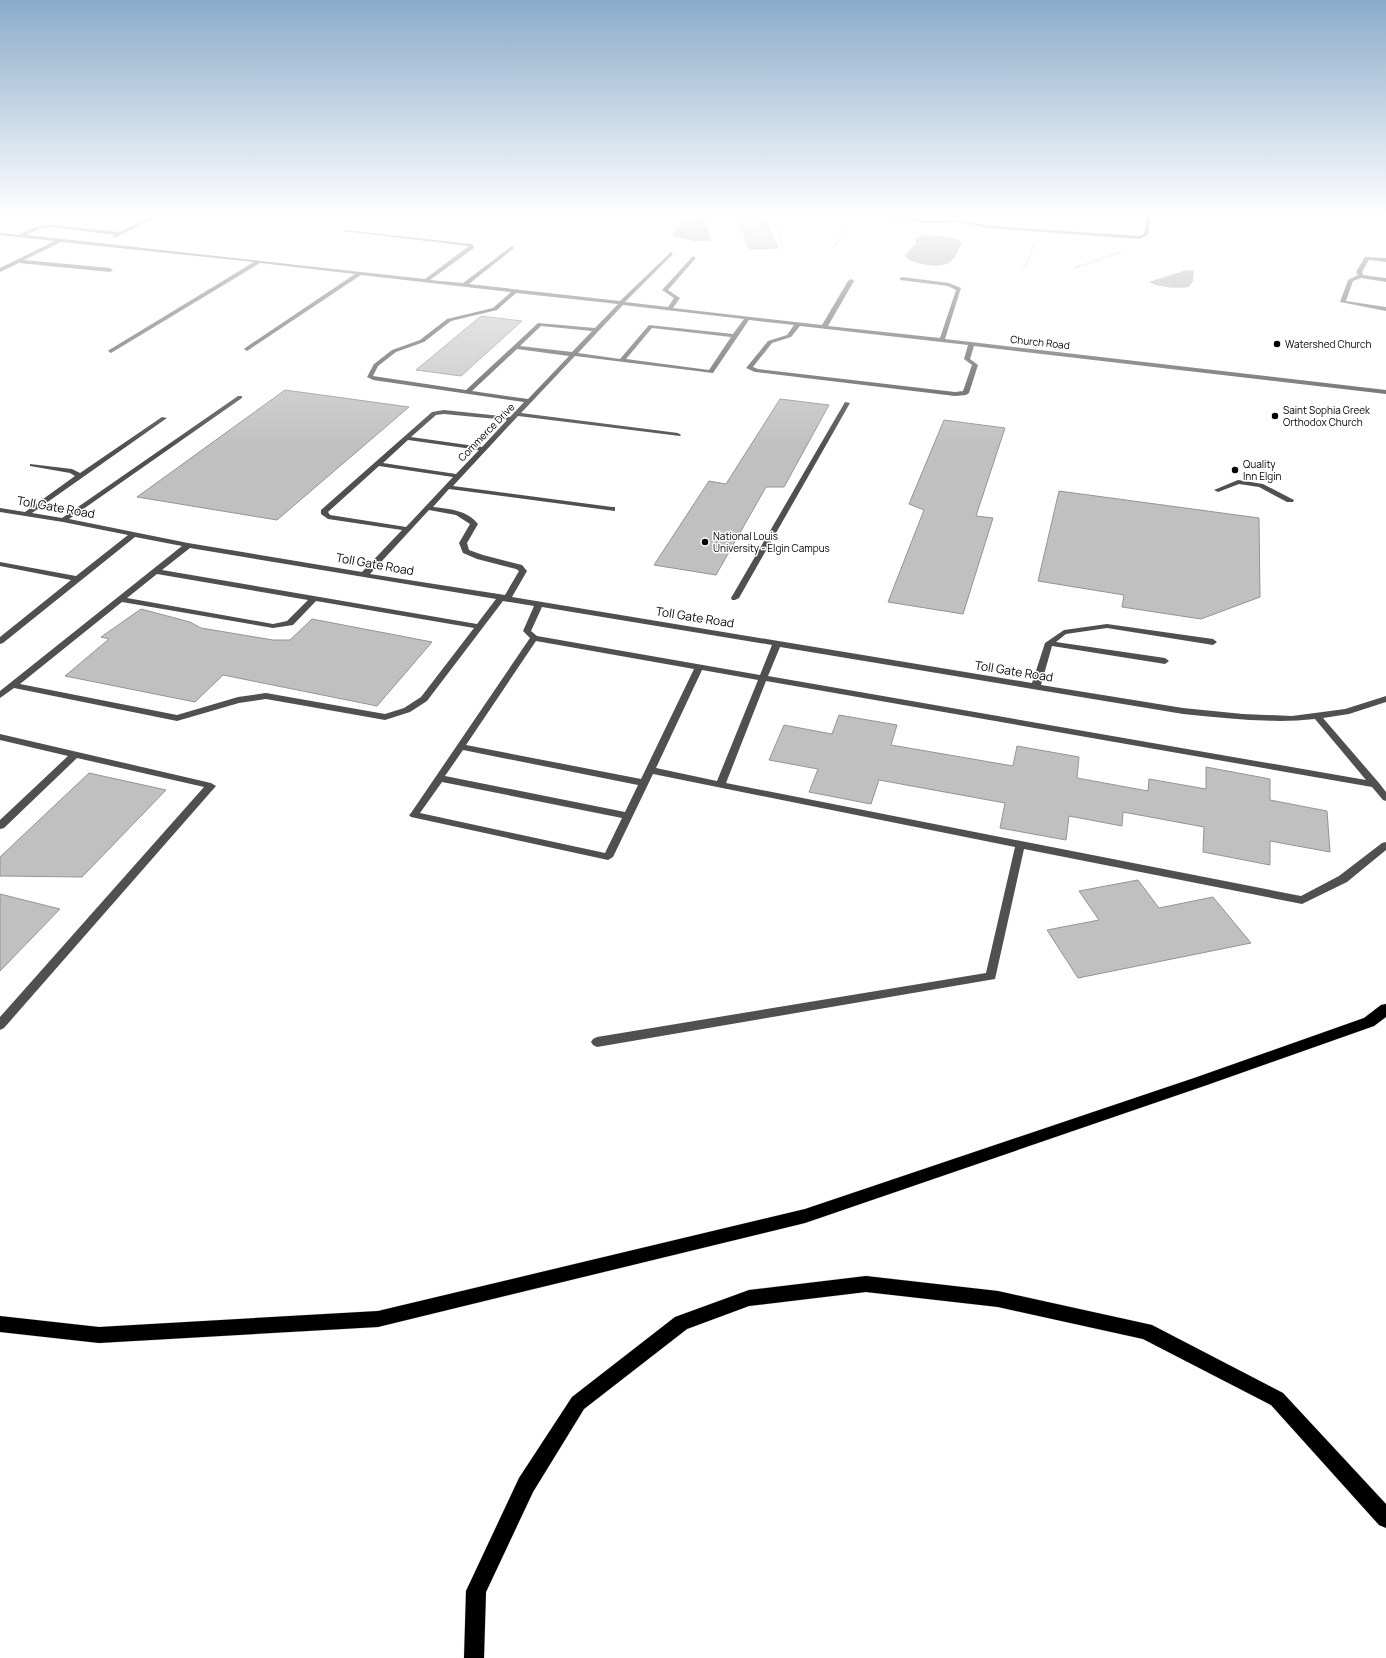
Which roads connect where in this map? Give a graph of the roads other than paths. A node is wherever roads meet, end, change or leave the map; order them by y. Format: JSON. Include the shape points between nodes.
{"nodes":[{"id":1,"x":206,"y":293,"type":"edge"},
{"id":2,"x":330,"y":293,"type":"edge"},
{"id":3,"x":512,"y":293,"type":"edge"},
{"id":4,"x":536,"y":293,"type":"edge"},
{"id":5,"x":630,"y":293,"type":"edge"},
{"id":6,"x":670,"y":293,"type":"edge"},
{"id":7,"x":844,"y":293,"type":"edge"},
{"id":8,"x":957,"y":293,"type":"edge"},
{"id":9,"x":1346,"y":293,"type":"edge"},
{"id":10,"x":621,"y":303,"type":"junction"},
{"id":11,"x":669,"y":309,"type":"junction"},
{"id":12,"x":1386,"y":309,"type":"edge"},
{"id":13,"x":747,"y":318,"type":"junction"},
{"id":14,"x":798,"y":324,"type":"junction"},
{"id":15,"x":824,"y":326,"type":"junction"},
{"id":16,"x":596,"y":330,"type":"junction"},
{"id":17,"x":734,"y":336,"type":"junction"},
{"id":18,"x":942,"y":340,"type":"junction"},
{"id":19,"x":972,"y":343,"type":"junction"},
{"id":20,"x":516,"y":347,"type":"junction"},
{"id":21,"x":247,"y":349,"type":"dead end"},
{"id":22,"x":111,"y":351,"type":"dead end"},
{"id":23,"x":572,"y":355,"type":"junction"},
{"id":24,"x":622,"y":361,"type":"junction"},
{"id":25,"x":467,"y":392,"type":"junction"},
{"id":26,"x":1386,"y":392,"type":"edge"},
{"id":27,"x":240,"y":397,"type":"dead end"},
{"id":28,"x":529,"y":401,"type":"junction"},
{"id":29,"x":847,"y":403,"type":"dead end"},
{"id":30,"x":514,"y":417,"type":"junction"},
{"id":31,"x":164,"y":418,"type":"dead end"},
{"id":32,"x":678,"y":435,"type":"dead end"},
{"id":33,"x":406,"y":438,"type":"junction"},
{"id":34,"x":483,"y":449,"type":"junction"},
{"id":35,"x":377,"y":464,"type":"junction"},
{"id":36,"x":32,"y":465,"type":"dead end"},
{"id":37,"x":458,"y":476,"type":"junction"},
{"id":38,"x":78,"y":477,"type":"junction"},
{"id":39,"x":447,"y":487,"type":"junction"},
{"id":40,"x":1218,"y":490,"type":"dead end"},
{"id":41,"x":1290,"y":500,"type":"dead end"},
{"id":42,"x":427,"y":508,"type":"junction"},
{"id":43,"x":612,"y":509,"type":"dead end"},
{"id":44,"x":0,"y":510,"type":"edge"},
{"id":45,"x":26,"y":514,"type":"junction"},
{"id":46,"x":63,"y":520,"type":"junction"},
{"id":47,"x":407,"y":529,"type":"junction"},
{"id":48,"x":134,"y":534,"type":"junction"},
{"id":49,"x":188,"y":545,"type":"junction"},
{"id":50,"x":0,"y":564,"type":"edge"},
{"id":51,"x":156,"y":570,"type":"junction"},
{"id":52,"x":364,"y":574,"type":"junction"},
{"id":53,"x":77,"y":579,"type":"junction"},
{"id":54,"x":314,"y":598,"type":"junction"},
{"id":55,"x":505,"y":598,"type":"junction"},
{"id":56,"x":735,"y":598,"type":"dead end"},
{"id":57,"x":120,"y":599,"type":"junction"},
{"id":58,"x":539,"y":604,"type":"junction"},
{"id":59,"x":480,"y":627,"type":"junction"},
{"id":60,"x":534,"y":638,"type":"junction"},
{"id":61,"x":0,"y":641,"type":"edge"},
{"id":62,"x":1213,"y":642,"type":"dead end"},
{"id":63,"x":778,"y":643,"type":"junction"},
{"id":64,"x":1049,"y":643,"type":"junction"},
{"id":65,"x":1165,"y":661,"type":"dead end"},
{"id":66,"x":699,"y":667,"type":"junction"},
{"id":67,"x":764,"y":678,"type":"junction"},
{"id":68,"x":13,"y":685,"type":"junction"},
{"id":69,"x":1036,"y":686,"type":"junction"},
{"id":70,"x":0,"y":695,"type":"edge"},
{"id":71,"x":1386,"y":699,"type":"edge"},
{"id":72,"x":1317,"y":716,"type":"junction"},
{"id":73,"x":0,"y":737,"type":"edge"},
{"id":74,"x":460,"y":747,"type":"junction"},
{"id":75,"x":74,"y":754,"type":"junction"},
{"id":76,"x":650,"y":770,"type":"junction"},
{"id":77,"x":439,"y":778,"type":"junction"},
{"id":78,"x":644,"y":783,"type":"junction"},
{"id":79,"x":720,"y":784,"type":"junction"},
{"id":80,"x":1376,"y":785,"type":"junction"},
{"id":81,"x":1386,"y":798,"type":"edge"},
{"id":82,"x":628,"y":816,"type":"junction"},
{"id":83,"x":0,"y":826,"type":"edge"},
{"id":84,"x":1020,"y":845,"type":"junction"},
{"id":85,"x":1386,"y":845,"type":"edge"},
{"id":86,"x":1386,"y":1009,"type":"edge"},
{"id":87,"x":0,"y":1025,"type":"edge"},
{"id":88,"x":597,"y":1042,"type":"dead end"},
{"id":89,"x":0,"y":1324,"type":"edge"},
{"id":90,"x":1386,"y":1518,"type":"edge"},
{"id":91,"x":474,"y":1658,"type":"edge"}],
"edges":[{"from":1,"to":22,"type":"street"},
{"from":2,"to":21,"type":"street"},
{"from":3,"to":25,"type":"street","via":[[495,309],[449,320],[422,341],[394,351],[376,365],[370,374],[373,378]]},
{"from":4,"to":10,"type":"street","name":"Church Road"},
{"from":5,"to":10,"type":"street","name":"Commerce Drive"},
{"from":6,"to":11,"type":"street","via":[[677,298]]},
{"from":7,"to":15,"type":"street"},
{"from":8,"to":18,"type":"street"},
{"from":9,"to":12,"type":"street","via":[[1343,302]]},
{"from":10,"to":11,"type":"street","name":"Church Road"},
{"from":10,"to":16,"type":"street","name":"Commerce Drive"},
{"from":11,"to":13,"type":"street","name":"Church Road"},
{"from":13,"to":14,"type":"street","name":"Church Road"},
{"from":13,"to":17,"type":"street"},
{"from":14,"to":15,"type":"street","name":"Church Road"},
{"from":14,"to":19,"type":"street","via":[[789,336],[770,342],[749,368],[947,393],[966,393],[975,365],[967,359]]},
{"from":15,"to":18,"type":"street","name":"Church Road"},
{"from":16,"to":20,"type":"street","via":[[540,324]]},
{"from":16,"to":23,"type":"street","name":"Commerce Drive"},
{"from":17,"to":24,"type":"street","via":[[651,326]]},
{"from":17,"to":24,"type":"street","via":[[710,372]]},
{"from":18,"to":19,"type":"street","name":"Church Road"},
{"from":19,"to":26,"type":"street","name":"Church Road"},
{"from":20,"to":23,"type":"street"},
{"from":20,"to":25,"type":"street"},
{"from":23,"to":24,"type":"street"},
{"from":23,"to":28,"type":"street","name":"Commerce Drive"},
{"from":25,"to":28,"type":"street"},
{"from":27,"to":46,"type":"street"},
{"from":28,"to":30,"type":"street","name":"Commerce Drive"},
{"from":29,"to":56,"type":"street"},
{"from":30,"to":32,"type":"street"},
{"from":30,"to":33,"type":"street","via":[[434,413]]},
{"from":30,"to":34,"type":"street","name":"Commerce Drive"},
{"from":31,"to":38,"type":"street"},
{"from":33,"to":34,"type":"street"},
{"from":33,"to":35,"type":"street"},
{"from":34,"to":37,"type":"street","name":"Commerce Drive"},
{"from":35,"to":37,"type":"street"},
{"from":35,"to":47,"type":"street","via":[[324,512],[328,517]]},
{"from":36,"to":38,"type":"street","via":[[72,471],[78,473]]},
{"from":37,"to":39,"type":"street","name":"Commerce Drive"},
{"from":38,"to":45,"type":"street"},
{"from":39,"to":42,"type":"street","name":"Commerce Drive"},
{"from":39,"to":43,"type":"street"},
{"from":40,"to":41,"type":"street","via":[[1238,482],[1261,485]]},
{"from":42,"to":47,"type":"street","name":"Commerce Drive"},
{"from":42,"to":55,"type":"street","via":[[462,514],[470,519],[474,524],[463,543],[466,551],[519,567],[523,571]]},
{"from":44,"to":45,"type":"street","name":"Toll Gate Road"},
{"from":45,"to":46,"type":"street","name":"Toll Gate Road"},
{"from":46,"to":48,"type":"street","name":"Toll Gate Road"},
{"from":47,"to":52,"type":"street","name":"Commerce Drive"},
{"from":48,"to":49,"type":"street","name":"Toll Gate Road"},
{"from":48,"to":53,"type":"street"},
{"from":49,"to":51,"type":"street"},
{"from":49,"to":52,"type":"street","name":"Toll Gate Road"},
{"from":50,"to":53,"type":"street"},
{"from":51,"to":54,"type":"street"},
{"from":51,"to":57,"type":"street"},
{"from":52,"to":55,"type":"street","name":"Toll Gate Road"},
{"from":53,"to":61,"type":"street"},
{"from":54,"to":57,"type":"street","via":[[290,623],[273,626]]},
{"from":54,"to":59,"type":"street"},
{"from":55,"to":58,"type":"street","name":"Toll Gate Road"},
{"from":55,"to":59,"type":"street"},
{"from":57,"to":68,"type":"street"},
{"from":58,"to":60,"type":"street","via":[[527,631]]},
{"from":58,"to":63,"type":"street","name":"Toll Gate Road"},
{"from":59,"to":68,"type":"street","via":[[424,699],[407,710],[385,717],[266,696],[238,700],[178,718]]},
{"from":60,"to":66,"type":"street"},
{"from":60,"to":74,"type":"street"},
{"from":62,"to":64,"type":"street","via":[[1107,626],[1064,632]]},
{"from":63,"to":67,"type":"street"},
{"from":63,"to":69,"type":"street","name":"Toll Gate Road"},
{"from":64,"to":65,"type":"street"},
{"from":64,"to":69,"type":"street"},
{"from":66,"to":67,"type":"street"},
{"from":66,"to":76,"type":"street"},
{"from":67,"to":79,"type":"street"},
{"from":67,"to":80,"type":"street"},
{"from":68,"to":70,"type":"street"},
{"from":69,"to":72,"type":"street","name":"Toll Gate Road","via":[[1183,711],[1292,719]]},
{"from":71,"to":72,"type":"street","name":"Toll Gate Road","via":[[1346,712]]},
{"from":72,"to":80,"type":"street"},
{"from":73,"to":75,"type":"street"},
{"from":74,"to":77,"type":"street"},
{"from":74,"to":78,"type":"street"},
{"from":75,"to":83,"type":"street"},
{"from":75,"to":87,"type":"street","via":[[211,786]]},
{"from":76,"to":78,"type":"street"},
{"from":76,"to":79,"type":"street"},
{"from":77,"to":82,"type":"street"},
{"from":77,"to":82,"type":"street","via":[[414,815],[608,857]]},
{"from":78,"to":82,"type":"street"},
{"from":79,"to":84,"type":"street"},
{"from":80,"to":81,"type":"street"},
{"from":84,"to":85,"type":"street","via":[[1302,900],[1343,879]]},
{"from":84,"to":88,"type":"street","via":[[991,976]]},
{"from":86,"to":89,"type":"highway","via":[[1368,1022],[805,1216],[378,1319],[100,1335]]},
{"from":90,"to":91,"type":"highway","via":[[1277,1399],[1146,1331],[998,1299],[866,1284],[749,1298],[681,1323],[578,1403],[526,1485],[476,1591]]}]}
